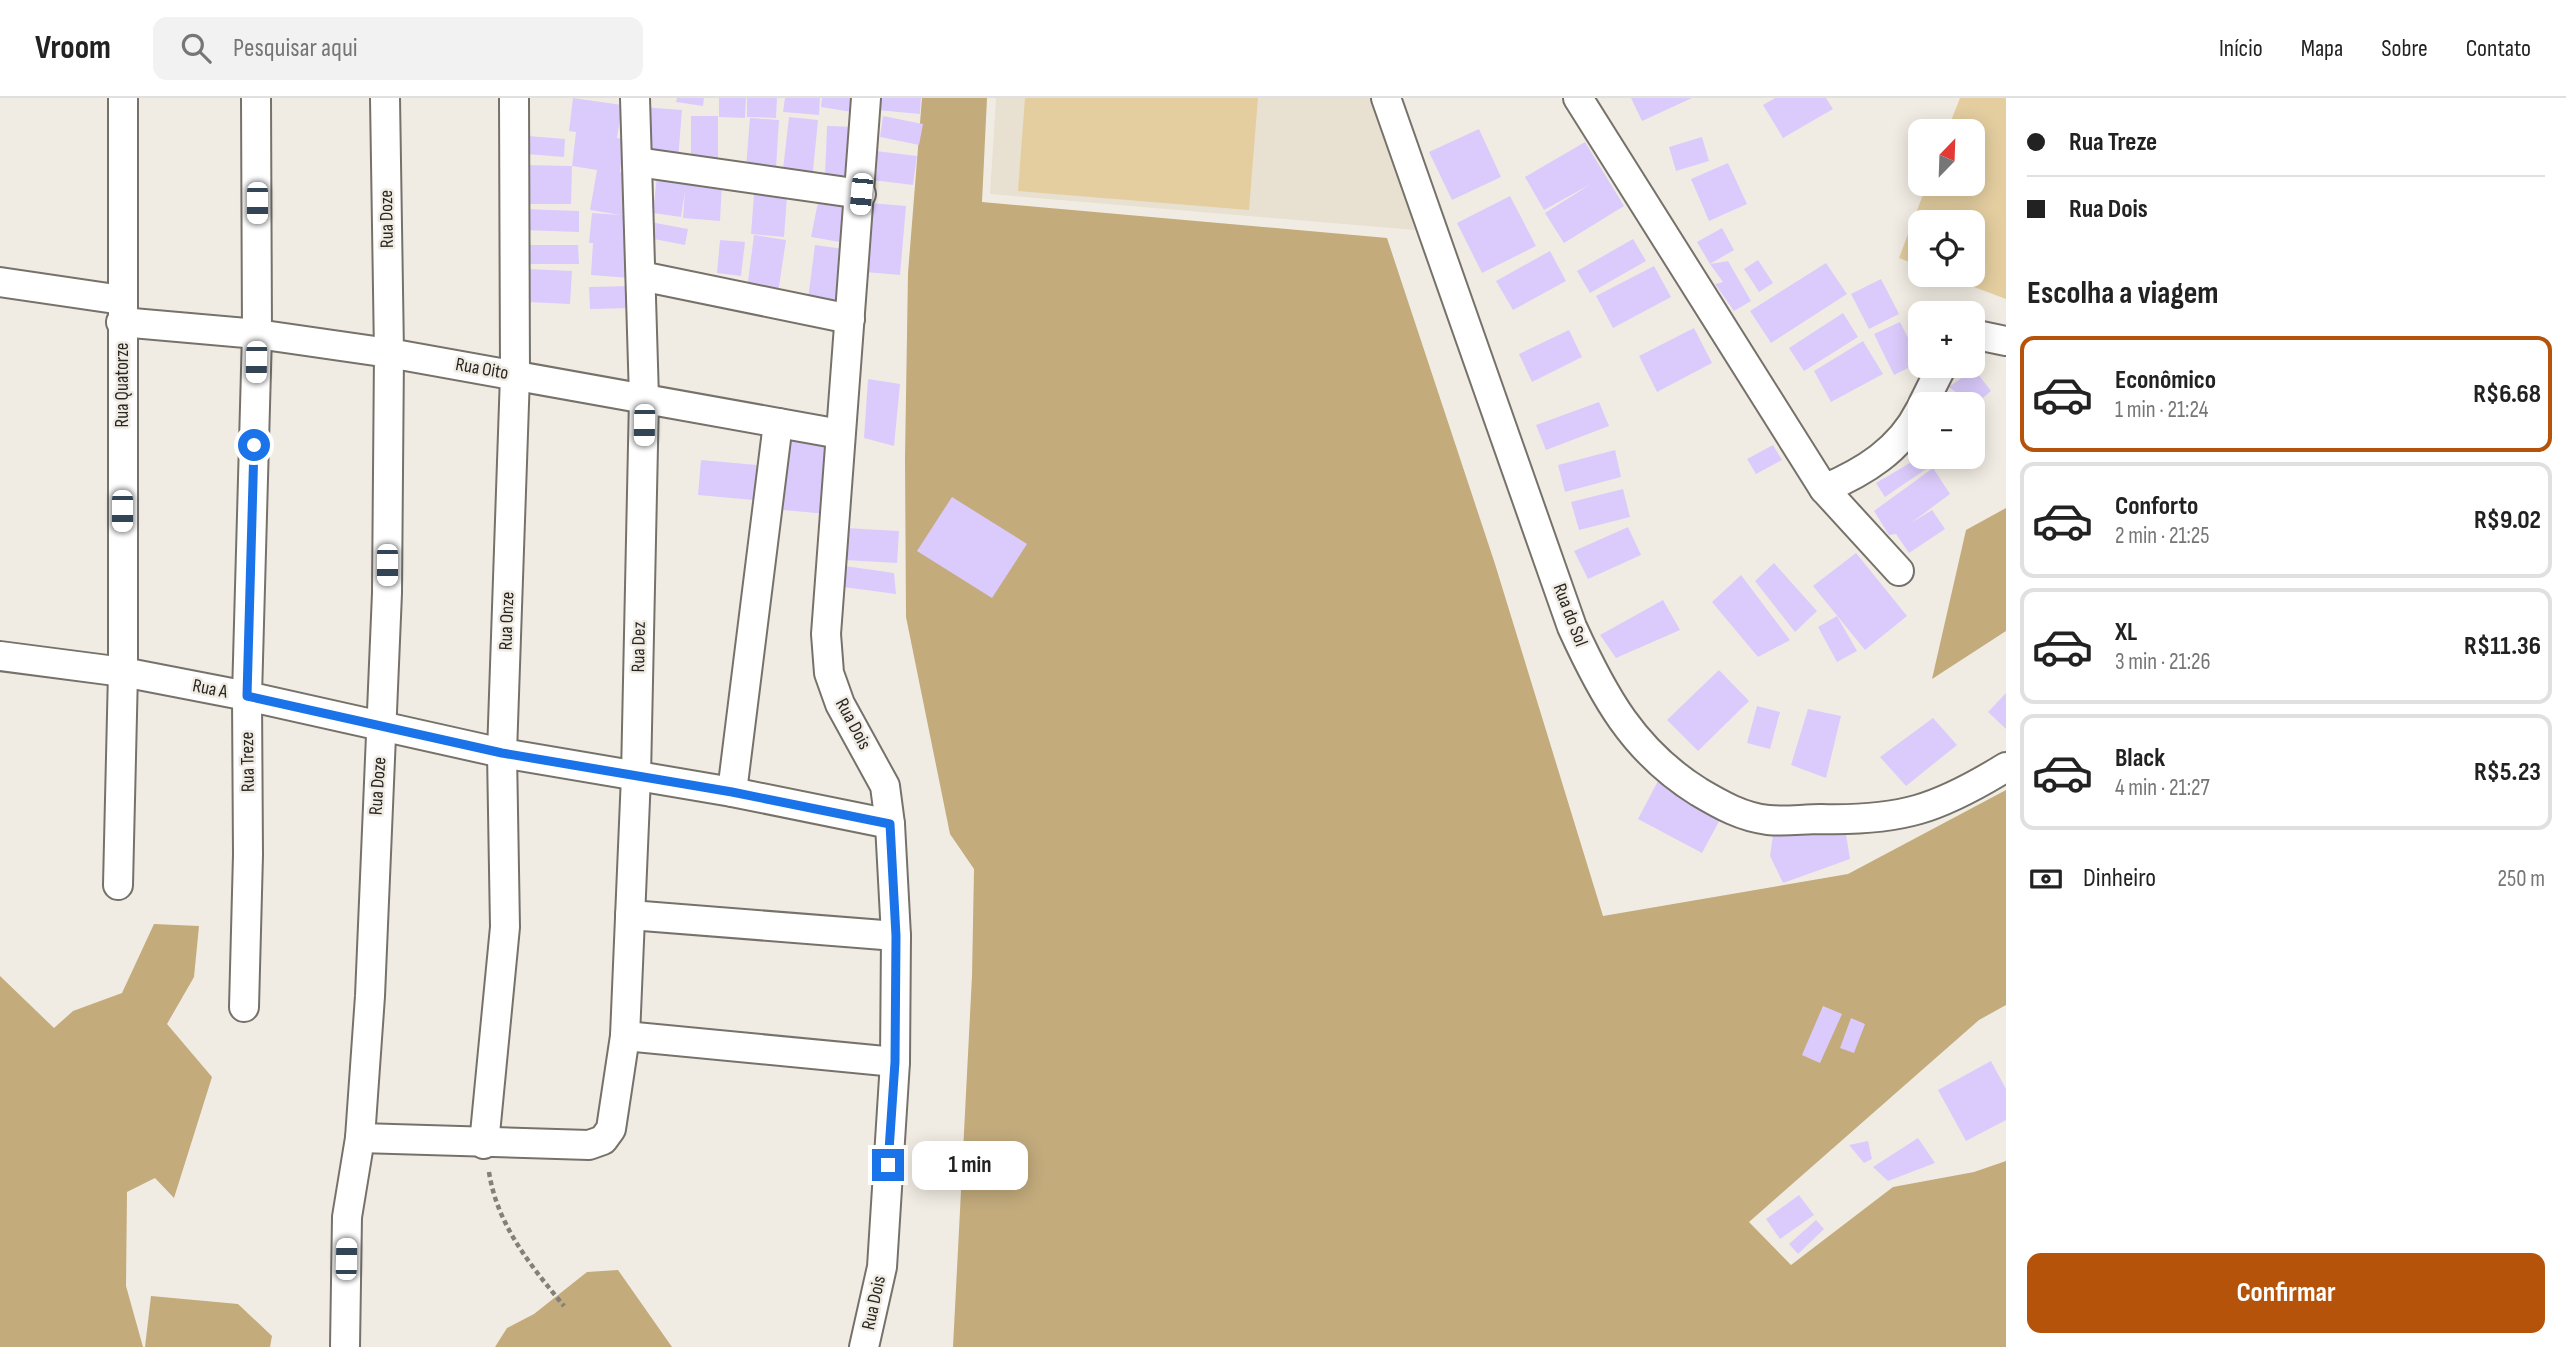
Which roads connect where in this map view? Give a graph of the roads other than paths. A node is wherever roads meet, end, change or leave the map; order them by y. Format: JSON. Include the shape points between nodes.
{"nodes":[{"id":1,"x":123,"y":98,"type":"edge"},
{"id":2,"x":256,"y":98,"type":"edge"},
{"id":3,"x":385,"y":98,"type":"edge"},
{"id":4,"x":514,"y":98,"type":"edge"},
{"id":5,"x":635,"y":98,"type":"edge"},
{"id":6,"x":866,"y":98,"type":"edge"},
{"id":7,"x":1386,"y":98,"type":"edge"},
{"id":8,"x":1578,"y":98,"type":"edge"},
{"id":9,"x":637,"y":162,"type":"junction"},
{"id":10,"x":861,"y":194,"type":"junction"},
{"id":11,"x":641,"y":276,"type":"junction"},
{"id":12,"x":0,"y":282,"type":"edge"},
{"id":13,"x":122,"y":311,"type":"junction"},
{"id":14,"x":850,"y":319,"type":"junction"},
{"id":15,"x":257,"y":334,"type":"junction"},
{"id":16,"x":1985,"y":337,"type":"edge"},
{"id":17,"x":2006,"y":341,"type":"edge"},
{"id":18,"x":390,"y":353,"type":"junction"},
{"id":19,"x":515,"y":375,"type":"junction"},
{"id":20,"x":644,"y":398,"type":"junction"},
{"id":21,"x":778,"y":423,"type":"junction"},
{"id":22,"x":1908,"y":426,"type":"edge"},
{"id":23,"x":840,"y":434,"type":"junction"},
{"id":24,"x":1825,"y":488,"type":"junction"},
{"id":25,"x":1899,"y":571,"type":"dead end"},
{"id":26,"x":0,"y":656,"type":"edge"},
{"id":27,"x":122,"y":672,"type":"junction"},
{"id":28,"x":247,"y":696,"type":"junction"},
{"id":29,"x":382,"y":725,"type":"junction"},
{"id":30,"x":502,"y":753,"type":"junction"},
{"id":31,"x":2006,"y":767,"type":"edge"},
{"id":32,"x":636,"y":776,"type":"junction"},
{"id":33,"x":732,"y":792,"type":"junction"},
{"id":34,"x":890,"y":824,"type":"junction"},
{"id":35,"x":118,"y":885,"type":"dead end"},
{"id":36,"x":630,"y":915,"type":"junction"},
{"id":37,"x":896,"y":936,"type":"junction"},
{"id":38,"x":244,"y":1007,"type":"dead end"},
{"id":39,"x":625,"y":1036,"type":"junction"},
{"id":40,"x":895,"y":1062,"type":"junction"},
{"id":41,"x":360,"y":1138,"type":"junction"},
{"id":42,"x":484,"y":1144,"type":"junction"},
{"id":43,"x":345,"y":1347,"type":"edge"},
{"id":44,"x":864,"y":1347,"type":"edge"}],
"edges":[{"from":1,"to":13,"type":"street","name":"Rua Quatorze"},
{"from":2,"to":15,"type":"street","name":"Rua Treze"},
{"from":3,"to":18,"type":"street","name":"Rua Doze"},
{"from":4,"to":19,"type":"street","name":"Rua Onze"},
{"from":5,"to":9,"type":"street","name":"Rua Dez"},
{"from":6,"to":10,"type":"street","name":"Rua Dois"},
{"from":7,"to":31,"type":"street","name":"Rua do Sol","via":[[1572,627],[1599,685],[1636,740],[1659,764],[1717,803],[1768,820],[1850,820],[1912,813],[1945,802]]},
{"from":8,"to":24,"type":"street"},
{"from":9,"to":10,"type":"street"},
{"from":9,"to":11,"type":"street","name":"Rua Dez"},
{"from":10,"to":14,"type":"street","name":"Rua Dois"},
{"from":11,"to":14,"type":"street"},
{"from":11,"to":20,"type":"street","name":"Rua Dez"},
{"from":12,"to":13,"type":"street","name":"Rua Oito"},
{"from":13,"to":15,"type":"street","name":"Rua Oito"},
{"from":13,"to":27,"type":"street","name":"Rua Quatorze"},
{"from":14,"to":23,"type":"street","name":"Rua Dois"},
{"from":15,"to":18,"type":"street","name":"Rua Oito"},
{"from":15,"to":28,"type":"street","name":"Rua Treze"},
{"from":16,"to":17,"type":"street"},
{"from":18,"to":19,"type":"street","name":"Rua Oito"},
{"from":18,"to":29,"type":"street","name":"Rua Doze"},
{"from":19,"to":20,"type":"street","name":"Rua Oito"},
{"from":19,"to":30,"type":"street","name":"Rua Onze"},
{"from":20,"to":21,"type":"street","name":"Rua Oito"},
{"from":20,"to":32,"type":"street","name":"Rua Dez"},
{"from":21,"to":23,"type":"street","name":"Rua Oito"},
{"from":21,"to":33,"type":"street"},
{"from":22,"to":24,"type":"street","via":[[1890,451],[1859,474]]},
{"from":23,"to":34,"type":"street","name":"Rua Dois","via":[[827,634],[829,673],[840,704],[885,786]]},
{"from":24,"to":25,"type":"street"},
{"from":26,"to":27,"type":"street","name":"Rua A"},
{"from":27,"to":28,"type":"street","name":"Rua A"},
{"from":27,"to":35,"type":"street","name":"Rua Quatorze"},
{"from":28,"to":29,"type":"street","name":"Rua A"},
{"from":28,"to":38,"type":"street","name":"Rua Treze"},
{"from":29,"to":30,"type":"street","name":"Rua A"},
{"from":29,"to":41,"type":"street","name":"Rua Doze"},
{"from":30,"to":32,"type":"street","name":"Rua A"},
{"from":30,"to":42,"type":"street","name":"Rua Onze","via":[[505,927]]},
{"from":32,"to":33,"type":"street","name":"Rua A"},
{"from":32,"to":36,"type":"street","name":"Rua Dez"},
{"from":33,"to":34,"type":"street","name":"Rua A"},
{"from":34,"to":37,"type":"street","name":"Rua Dois"},
{"from":36,"to":37,"type":"street"},
{"from":36,"to":39,"type":"street","name":"Rua Dez"},
{"from":37,"to":40,"type":"street","name":"Rua Dois"},
{"from":39,"to":40,"type":"street"},
{"from":39,"to":42,"type":"street","name":"Rua Dez","via":[[606,1138],[589,1145]]},
{"from":40,"to":44,"type":"street","name":"Rua Dois","via":[[882,1267]]},
{"from":41,"to":42,"type":"street"},
{"from":41,"to":43,"type":"street","name":"Rua Doze","via":[[347,1217]]}]}
